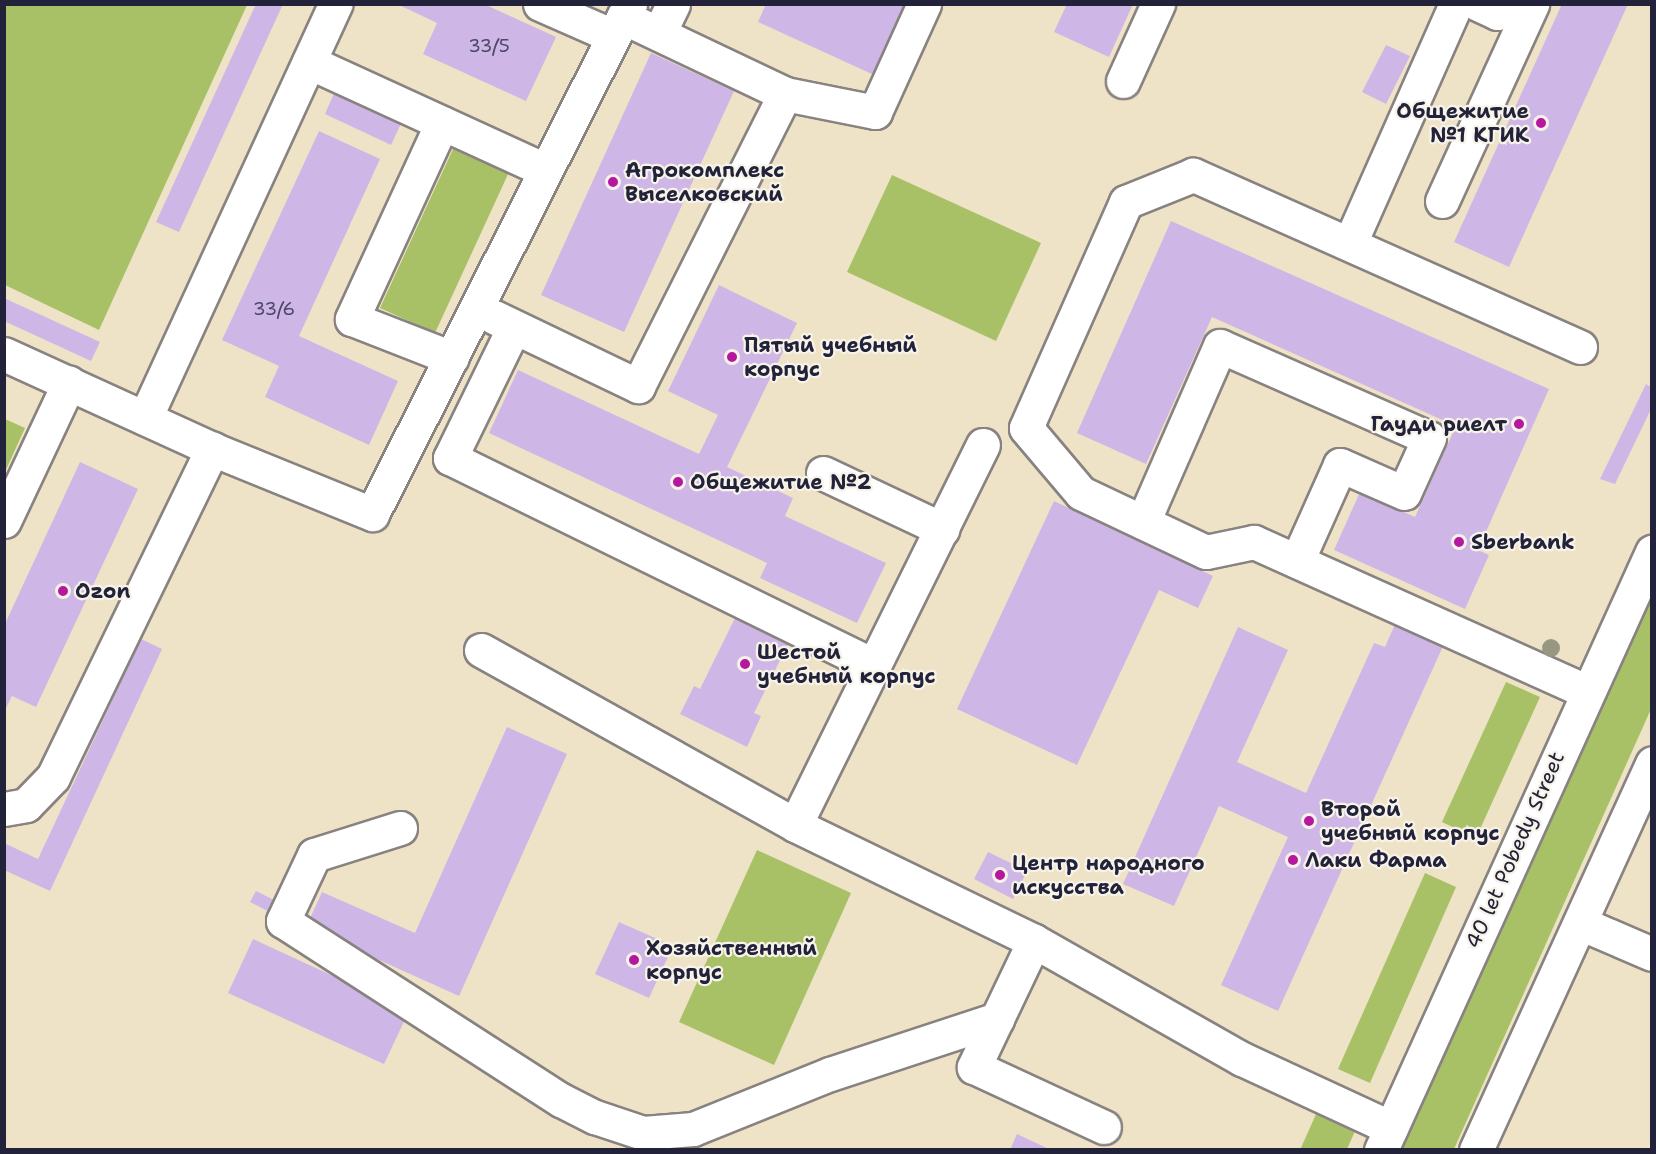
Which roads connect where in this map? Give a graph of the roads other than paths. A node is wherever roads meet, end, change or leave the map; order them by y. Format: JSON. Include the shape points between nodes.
{"nodes":[{"id":1,"x":335,"y":4,"type":"edge"},
{"id":2,"x":540,"y":4,"type":"edge"},
{"id":3,"x":924,"y":4,"type":"edge"},
{"id":4,"x":1158,"y":4,"type":"edge"},
{"id":5,"x":1456,"y":4,"type":"edge"},
{"id":6,"x":1478,"y":4,"type":"edge"},
{"id":7,"x":1500,"y":4,"type":"edge"},
{"id":8,"x":1532,"y":4,"type":"edge"},
{"id":9,"x":622,"y":19,"type":"edge"},
{"id":10,"x":666,"y":19,"type":"edge"},
{"id":11,"x":309,"y":62,"type":"junction"},
{"id":12,"x":1123,"y":81,"type":"dead end"},
{"id":13,"x":785,"y":94,"type":"junction"},
{"id":14,"x":442,"y":123,"type":"junction"},
{"id":15,"x":545,"y":170,"type":"junction"},
{"id":16,"x":1442,"y":201,"type":"dead end"},
{"id":17,"x":1350,"y":243,"type":"junction"},
{"id":18,"x":477,"y":309,"type":"junction"},
{"id":19,"x":513,"y":327,"type":"junction"},
{"id":20,"x":1580,"y":347,"type":"dead end"},
{"id":21,"x":4,"y":354,"type":"edge"},
{"id":22,"x":452,"y":358,"type":"junction"},
{"id":23,"x":69,"y":383,"type":"junction"},
{"id":24,"x":145,"y":418,"type":"junction"},
{"id":25,"x":983,"y":445,"type":"dead end"},
{"id":26,"x":212,"y":449,"type":"junction"},
{"id":27,"x":823,"y":473,"type":"dead end"},
{"id":28,"x":4,"y":520,"type":"edge"},
{"id":29,"x":1143,"y":522,"type":"junction"},
{"id":30,"x":942,"y":529,"type":"junction"},
{"id":31,"x":1652,"y":552,"type":"edge"},
{"id":32,"x":1297,"y":561,"type":"junction"},
{"id":33,"x":481,"y":650,"type":"dead end"},
{"id":34,"x":874,"y":666,"type":"junction"},
{"id":35,"x":1587,"y":692,"type":"junction"},
{"id":36,"x":1652,"y":763,"type":"edge"},
{"id":37,"x":4,"y":809,"type":"edge"},
{"id":38,"x":795,"y":825,"type":"junction"},
{"id":39,"x":400,"y":828,"type":"dead end"},
{"id":40,"x":1580,"y":922,"type":"junction"},
{"id":41,"x":1034,"y":940,"type":"junction"},
{"id":42,"x":1652,"y":954,"type":"edge"},
{"id":43,"x":997,"y":1019,"type":"junction"},
{"id":44,"x":1104,"y":1127,"type":"dead end"},
{"id":45,"x":1386,"y":1139,"type":"edge"},
{"id":46,"x":1476,"y":1149,"type":"edge"}],
"edges":[{"from":1,"to":11,"type":"main road"},
{"from":2,"to":9,"type":"main road"},
{"from":3,"to":13,"type":"main road","via":[[875,112]]},
{"from":4,"to":12,"type":"main road"},
{"from":5,"to":17,"type":"main road"},
{"from":6,"to":7,"type":"main road","via":[[1497,13]]},
{"from":8,"to":16,"type":"main road"},
{"from":9,"to":10,"type":"main road"},
{"from":9,"to":15,"type":"main road"},
{"from":10,"to":13,"type":"main road"},
{"from":11,"to":14,"type":"main road"},
{"from":11,"to":24,"type":"main road"},
{"from":13,"to":19,"type":"main road","via":[[638,386]]},
{"from":14,"to":15,"type":"main road"},
{"from":14,"to":22,"type":"main road","via":[[352,319]]},
{"from":15,"to":18,"type":"main road"},
{"from":17,"to":20,"type":"main road"},
{"from":17,"to":29,"type":"main road","via":[[1193,175],[1126,202],[1026,428],[1081,493]]},
{"from":18,"to":19,"type":"main road"},
{"from":18,"to":22,"type":"main road"},
{"from":19,"to":34,"type":"main road","via":[[450,458]]},
{"from":21,"to":23,"type":"main road"},
{"from":22,"to":26,"type":"main road","via":[[372,514]]},
{"from":23,"to":24,"type":"main road"},
{"from":23,"to":28,"type":"main road"},
{"from":24,"to":26,"type":"main road"},
{"from":25,"to":30,"type":"main road"},
{"from":26,"to":37,"type":"main road","via":[[53,777],[26,805]]},
{"from":27,"to":30,"type":"main road"},
{"from":29,"to":32,"type":"main road","via":[[1206,552],[1254,542]]},
{"from":29,"to":32,"type":"main road","via":[[1220,346],[1429,438],[1404,494],[1340,465]]},
{"from":30,"to":34,"type":"main road"},
{"from":31,"to":35,"type":"main road","name":"40 let Pobedy Street"},
{"from":32,"to":35,"type":"main road"},
{"from":33,"to":38,"type":"main road"},
{"from":34,"to":38,"type":"main road"},
{"from":35,"to":45,"type":"main road","name":"40 let Pobedy Street"},
{"from":36,"to":40,"type":"main road"},
{"from":38,"to":41,"type":"main road"},
{"from":39,"to":43,"type":"main road","via":[[314,855],[283,921],[595,1118],[643,1133],[693,1129],[830,1074]]},
{"from":40,"to":42,"type":"main road"},
{"from":40,"to":46,"type":"main road"},
{"from":41,"to":43,"type":"main road"},
{"from":41,"to":45,"type":"main road"},
{"from":43,"to":44,"type":"main road","via":[[974,1067]]}]}
